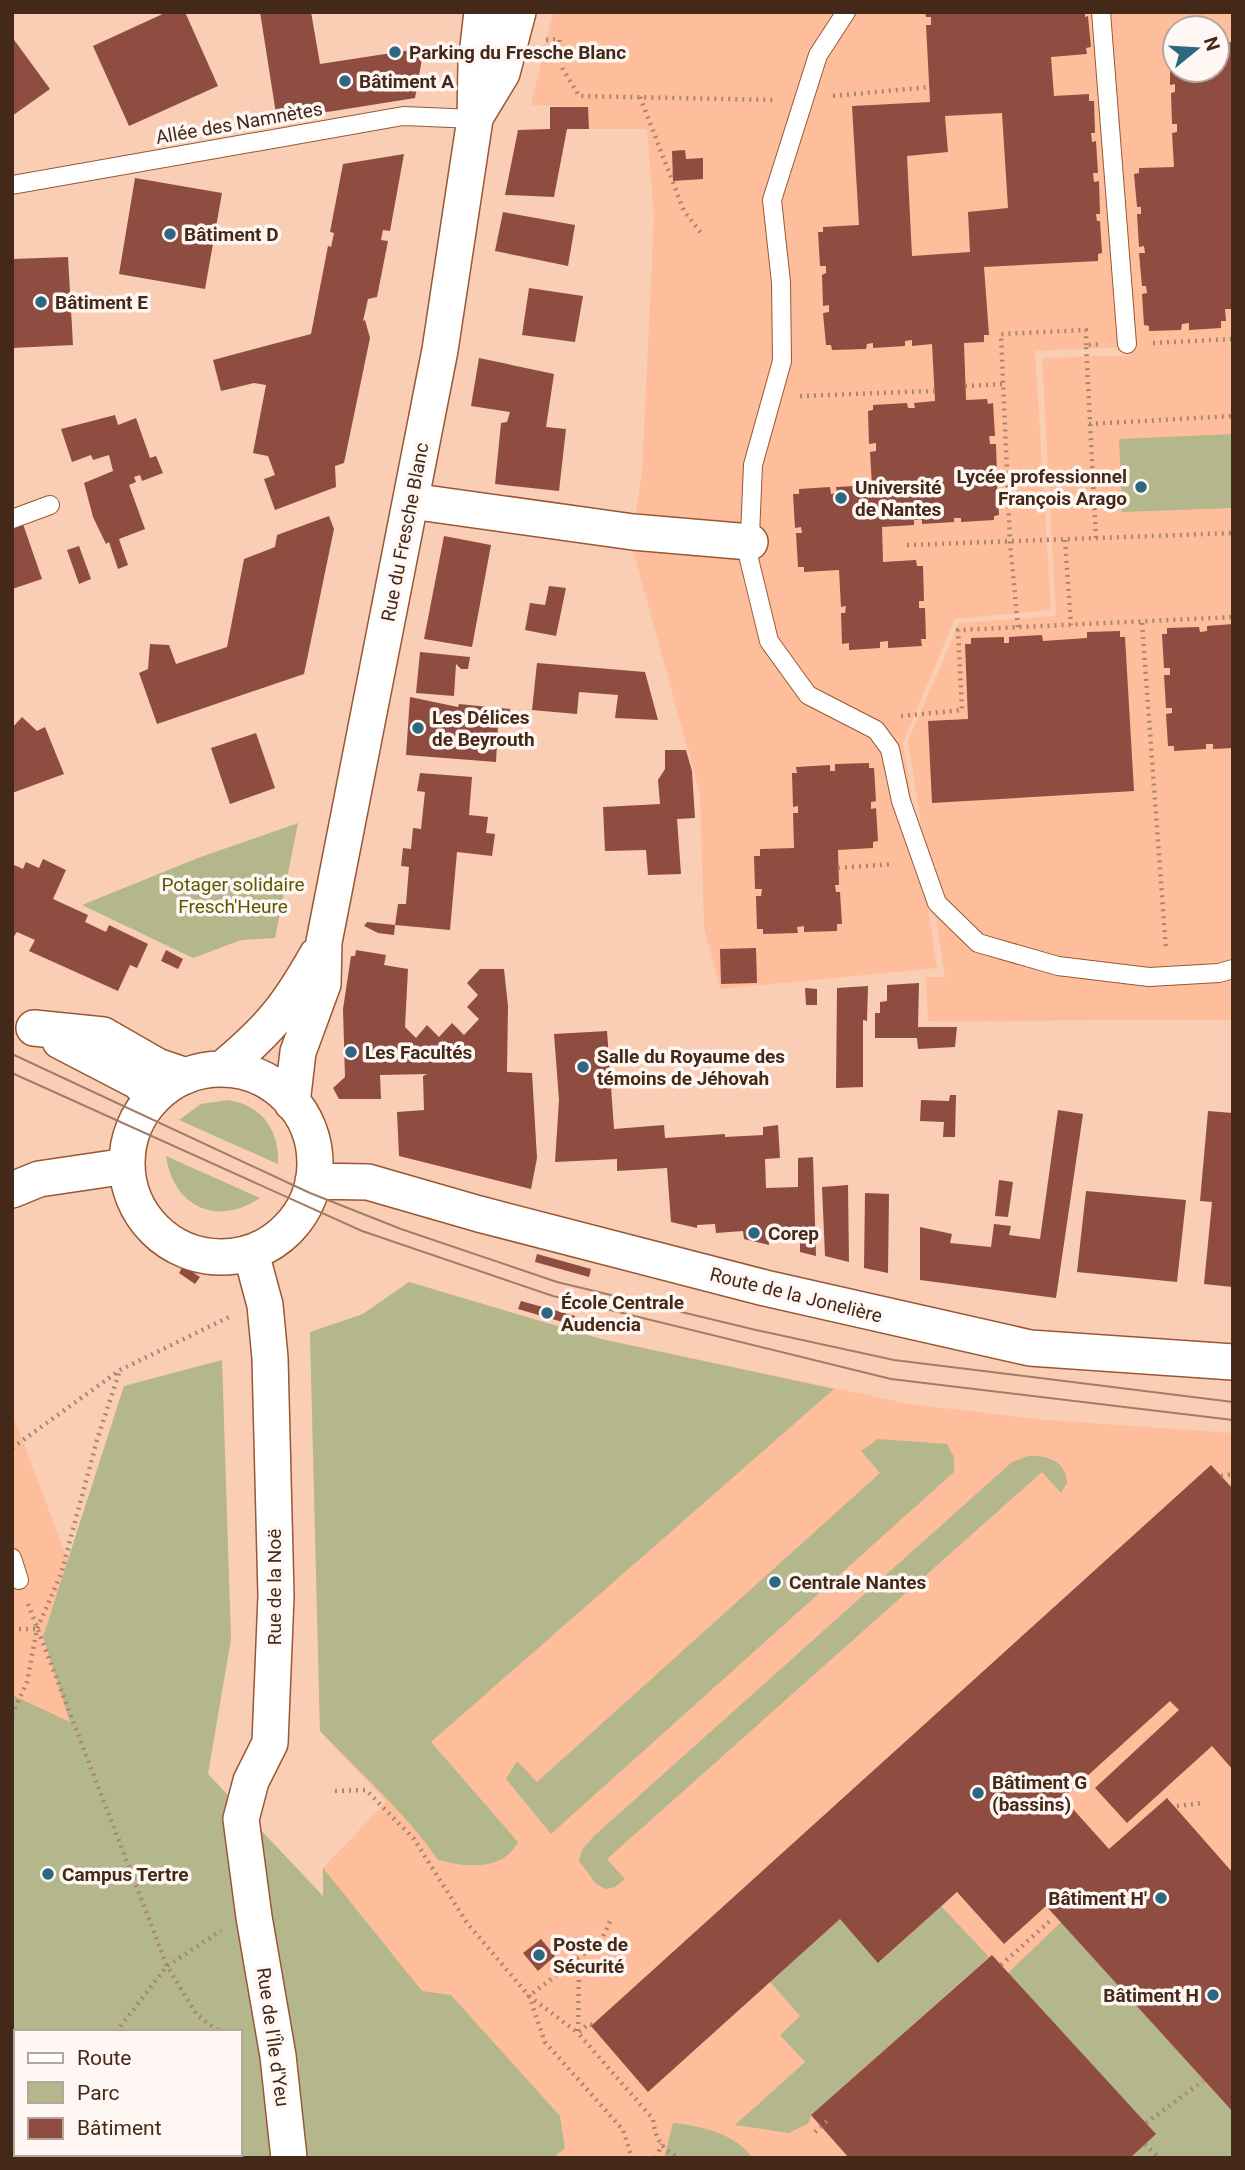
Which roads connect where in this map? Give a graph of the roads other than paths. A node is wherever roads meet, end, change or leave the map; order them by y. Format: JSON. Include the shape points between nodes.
{"nodes":[{"id":1,"x":482,"y":12,"type":"edge"},
{"id":2,"x":846,"y":12,"type":"edge"},
{"id":3,"x":1101,"y":12,"type":"edge"},
{"id":4,"x":514,"y":26,"type":"edge"},
{"id":5,"x":475,"y":119,"type":"junction"},
{"id":6,"x":12,"y":185,"type":"edge"},
{"id":7,"x":1127,"y":344,"type":"road end"},
{"id":8,"x":411,"y":501,"type":"junction"},
{"id":9,"x":50,"y":505,"type":"dead end"},
{"id":10,"x":12,"y":519,"type":"edge"},
{"id":11,"x":750,"y":542,"type":"junction"},
{"id":12,"x":324,"y":942,"type":"junction"},
{"id":13,"x":1233,"y":969,"type":"edge"},
{"id":14,"x":23,"y":1023,"type":"edge"},
{"id":15,"x":222,"y":1069,"type":"junction"},
{"id":16,"x":186,"y":1076,"type":"junction"},
{"id":17,"x":152,"y":1097,"type":"junction"},
{"id":18,"x":292,"y":1103,"type":"junction"},
{"id":19,"x":311,"y":1138,"type":"junction"},
{"id":20,"x":127,"y":1166,"type":"junction"},
{"id":21,"x":313,"y":1181,"type":"junction"},
{"id":22,"x":368,"y":1182,"type":"junction"},
{"id":23,"x":12,"y":1190,"type":"edge"},
{"id":24,"x":251,"y":1253,"type":"junction"},
{"id":25,"x":1233,"y":1362,"type":"edge"},
{"id":26,"x":12,"y":1558,"type":"edge"},
{"id":27,"x":19,"y":1580,"type":"road end"},
{"id":28,"x":254,"y":1917,"type":"joint"},
{"id":29,"x":289,"y":2158,"type":"edge"}],
"edges":[{"from":1,"to":5,"type":"street","name":"Rue du Fresche Blanc"},
{"from":2,"to":11,"type":"lane","via":[[818,55],[772,200],[781,282],[782,361],[753,465]]},
{"from":3,"to":7,"type":"lane"},
{"from":4,"to":5,"type":"street","name":"Rue du Fresche Blanc","via":[[502,73]]},
{"from":5,"to":6,"type":"lane","name":"Allée des Namnètes","via":[[403,116]]},
{"from":5,"to":8,"type":"street","name":"Rue du Fresche Blanc","via":[[440,350]]},
{"from":8,"to":11,"type":"street"},
{"from":8,"to":12,"type":"street","name":"Rue du Fresche Blanc"},
{"from":9,"to":10,"type":"lane"},
{"from":11,"to":13,"type":"lane","via":[[749,559],[769,641],[808,695],[876,730],[890,749],[901,801],[937,903],[978,943],[1058,966],[1149,976]]},
{"from":12,"to":15,"type":"street","name":"Rue du Fresche Blanc","via":[[286,1007],[263,1035]]},
{"from":12,"to":18,"type":"street","name":"Rue du Fresche Blanc","via":[[323,984],[298,1052]]},
{"from":14,"to":16,"type":"street","via":[[103,1035],[157,1066]]},
{"from":14,"to":17,"type":"street","via":[[139,1082]]},
{"from":15,"to":16,"type":"street"},
{"from":15,"to":18,"type":"street","via":[[268,1082]]},
{"from":16,"to":17,"type":"street"},
{"from":17,"to":20,"type":"street","via":[[134,1127]]},
{"from":18,"to":19,"type":"street"},
{"from":19,"to":21,"type":"street"},
{"from":19,"to":22,"type":"street","name":"Route de la Jonelière"},
{"from":20,"to":23,"type":"street","via":[[82,1170]]},
{"from":20,"to":24,"type":"street","via":[[134,1199],[144,1217],[173,1244],[211,1257]]},
{"from":21,"to":22,"type":"street","name":"Route de la Jonelière"},
{"from":21,"to":24,"type":"street","via":[[291,1226]]},
{"from":22,"to":25,"type":"street","name":"Route de la Jonelière","via":[[765,1288],[1031,1348]]},
{"from":24,"to":28,"type":"street","name":"Rue de la Noë","via":[[265,1305],[270,1358],[276,1595],[270,1743],[251,1781],[241,1819]]},
{"from":26,"to":27,"type":"lane"},
{"from":28,"to":29,"type":"street","name":"Rue de l'Île d'Yeu","via":[[278,2056]]}]}
